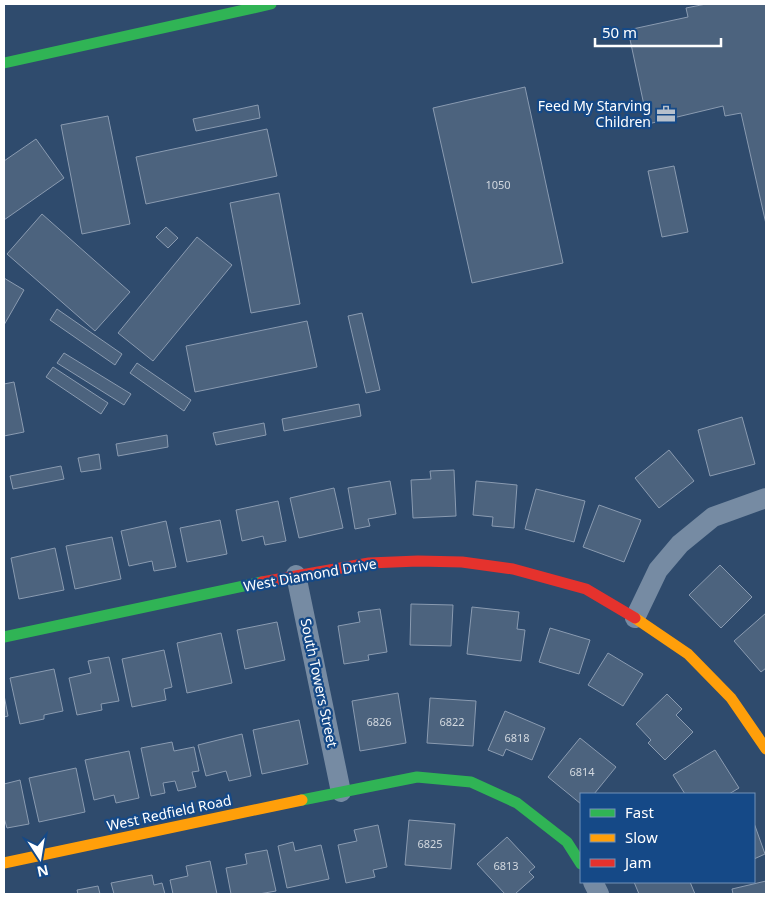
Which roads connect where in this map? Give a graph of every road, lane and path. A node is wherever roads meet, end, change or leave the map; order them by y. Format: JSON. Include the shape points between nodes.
{"nodes":[{"id":1,"x":271,"y":4,"type":"edge"},
{"id":2,"x":4,"y":63,"type":"edge"},
{"id":3,"x":766,"y":498,"type":"edge"},
{"id":4,"x":296,"y":575,"type":"junction"},
{"id":5,"x":635,"y":618,"type":"junction"},
{"id":6,"x":4,"y":637,"type":"edge"},
{"id":7,"x":766,"y":749,"type":"edge"},
{"id":8,"x":341,"y":792,"type":"junction"},
{"id":9,"x":580,"y":862,"type":"edge"},
{"id":10,"x":4,"y":863,"type":"edge"}],
"edges":[{"from":1,"to":2,"type":"street"},
{"from":3,"to":5,"type":"street","via":[[713,517],[680,544],[658,570]]},
{"from":4,"to":5,"type":"street","name":"West Diamond Drive","via":[[369,563],[462,562],[513,570],[586,589]]},
{"from":4,"to":6,"type":"street","name":"West Diamond Drive"},
{"from":4,"to":8,"type":"street","name":"South Towers Street"},
{"from":5,"to":7,"type":"street","name":"West Diamond Drive","via":[[688,654],[731,698]]},
{"from":8,"to":9,"type":"street","name":"West Redfield Road","via":[[417,778],[472,782],[517,803],[567,842]]},
{"from":8,"to":10,"type":"street","name":"West Redfield Road"}]}
